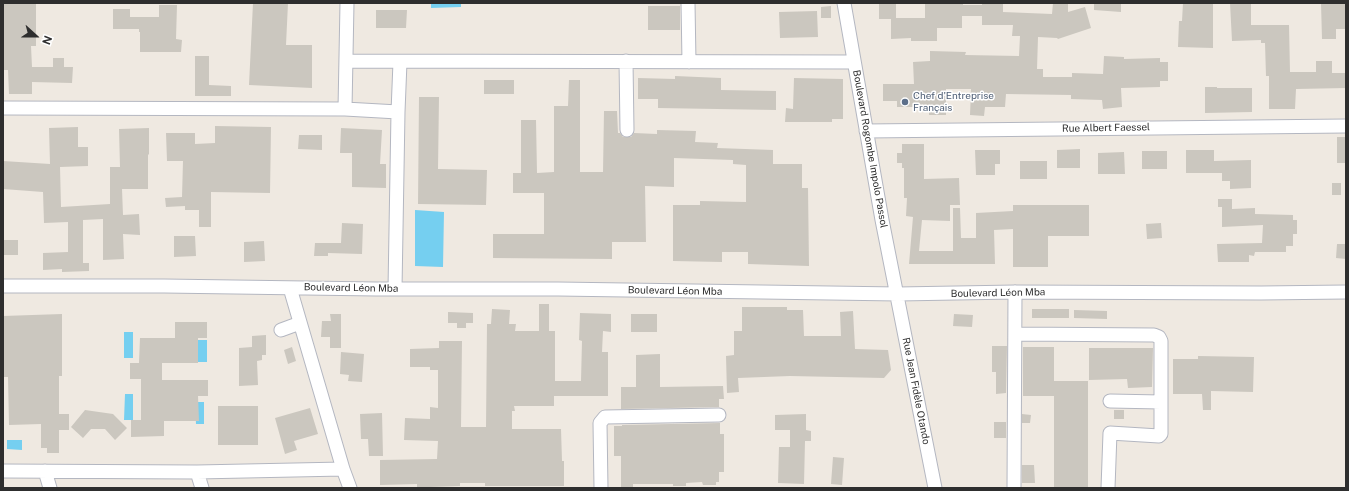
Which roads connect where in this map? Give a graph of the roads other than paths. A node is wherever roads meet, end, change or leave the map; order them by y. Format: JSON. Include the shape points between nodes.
{"nodes":[{"id":1,"x":348,"y":3,"type":"edge"},
{"id":2,"x":688,"y":3,"type":"edge"},
{"id":3,"x":844,"y":3,"type":"edge"},
{"id":4,"x":346,"y":61,"type":"junction"},
{"id":5,"x":400,"y":62,"type":"junction"},
{"id":6,"x":626,"y":62,"type":"junction"},
{"id":7,"x":689,"y":62,"type":"junction"},
{"id":8,"x":854,"y":62,"type":"junction"},
{"id":9,"x":3,"y":108,"type":"edge"},
{"id":10,"x":345,"y":109,"type":"junction"},
{"id":11,"x":398,"y":112,"type":"junction"},
{"id":12,"x":1346,"y":126,"type":"edge"},
{"id":13,"x":627,"y":130,"type":"dead end"},
{"id":14,"x":866,"y":131,"type":"junction"},
{"id":15,"x":3,"y":286,"type":"edge"},
{"id":16,"x":290,"y":288,"type":"junction"},
{"id":17,"x":395,"y":289,"type":"junction"},
{"id":18,"x":1015,"y":292,"type":"junction"},
{"id":19,"x":1346,"y":292,"type":"edge"},
{"id":20,"x":898,"y":294,"type":"junction"},
{"id":21,"x":300,"y":323,"type":"junction"},
{"id":22,"x":281,"y":330,"type":"dead end"},
{"id":23,"x":1015,"y":334,"type":"junction"},
{"id":24,"x":1110,"y":401,"type":"dead end"},
{"id":25,"x":1161,"y":402,"type":"junction"},
{"id":26,"x":719,"y":415,"type":"dead end"},
{"id":27,"x":343,"y":469,"type":"junction"},
{"id":28,"x":3,"y":471,"type":"edge"},
{"id":29,"x":44,"y":471,"type":"junction"},
{"id":30,"x":197,"y":472,"type":"junction"},
{"id":31,"x":50,"y":488,"type":"edge"},
{"id":32,"x":202,"y":488,"type":"edge"},
{"id":33,"x":350,"y":488,"type":"edge"},
{"id":34,"x":601,"y":488,"type":"edge"},
{"id":35,"x":935,"y":488,"type":"edge"},
{"id":36,"x":1014,"y":488,"type":"edge"},
{"id":37,"x":1108,"y":488,"type":"edge"}],
"edges":[{"from":1,"to":4,"type":"street"},
{"from":2,"to":7,"type":"street"},
{"from":3,"to":8,"type":"street","name":"Boulevard Rogombe Impolo Passol"},
{"from":4,"to":5,"type":"street"},
{"from":4,"to":10,"type":"street"},
{"from":5,"to":6,"type":"street"},
{"from":5,"to":11,"type":"street"},
{"from":6,"to":7,"type":"street"},
{"from":6,"to":13,"type":"street"},
{"from":7,"to":8,"type":"street"},
{"from":8,"to":14,"type":"street","name":"Boulevard Rogombe Impolo Passol"},
{"from":9,"to":10,"type":"street"},
{"from":10,"to":11,"type":"street"},
{"from":11,"to":17,"type":"street"},
{"from":12,"to":14,"type":"street","name":"Rue Albert Faessel"},
{"from":14,"to":20,"type":"street","name":"Boulevard Rogombe Impolo Passol"},
{"from":15,"to":16,"type":"street","name":"Boulevard Léon Mba"},
{"from":16,"to":17,"type":"street","name":"Boulevard Léon Mba"},
{"from":16,"to":21,"type":"street"},
{"from":17,"to":20,"type":"street","name":"Boulevard Léon Mba"},
{"from":18,"to":19,"type":"street","name":"Boulevard Léon Mba"},
{"from":18,"to":20,"type":"street","name":"Boulevard Léon Mba"},
{"from":18,"to":23,"type":"street"},
{"from":20,"to":35,"type":"street","name":"Rue Jean Fidèle Otando"},
{"from":21,"to":22,"type":"street"},
{"from":21,"to":27,"type":"street"},
{"from":23,"to":25,"type":"street","via":[[1159,337]]},
{"from":23,"to":36,"type":"street"},
{"from":24,"to":25,"type":"street"},
{"from":25,"to":37,"type":"street","via":[[1162,434],[1159,436],[1110,433]]},
{"from":26,"to":34,"type":"street","via":[[605,417],[600,423]]},
{"from":27,"to":30,"type":"street"},
{"from":27,"to":33,"type":"street"},
{"from":28,"to":29,"type":"street"},
{"from":29,"to":30,"type":"street"},
{"from":29,"to":31,"type":"street"},
{"from":30,"to":32,"type":"street"}]}
